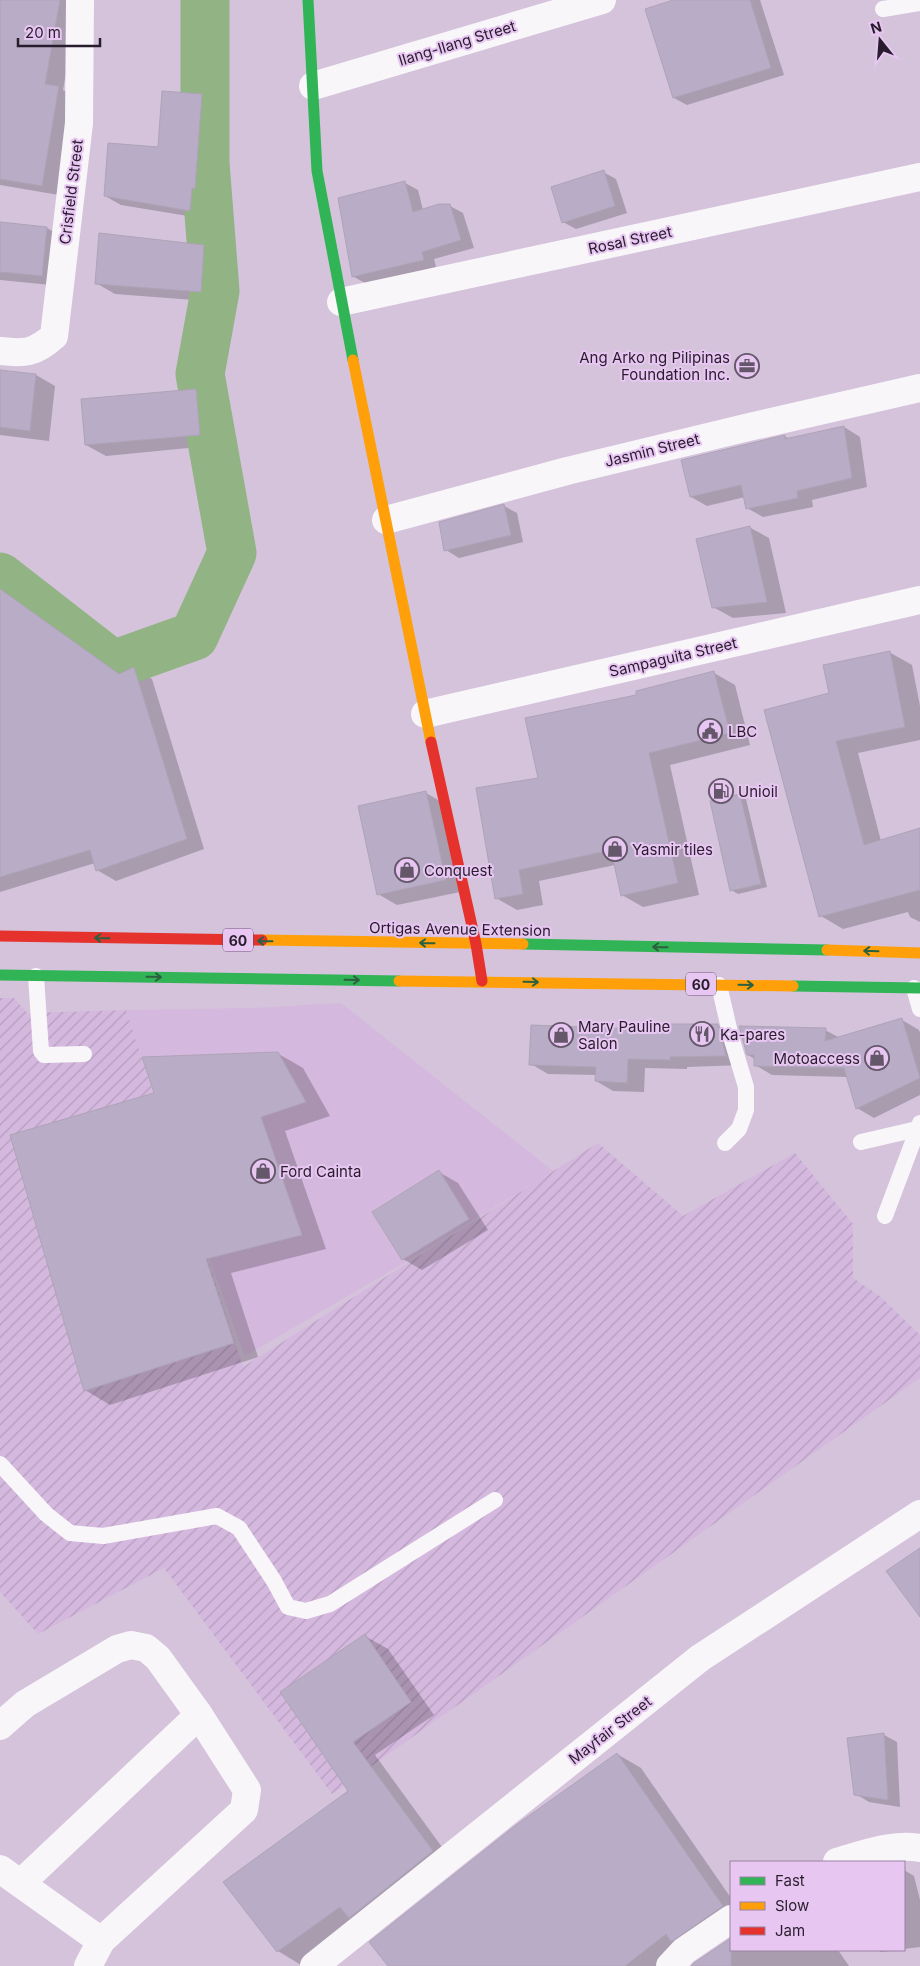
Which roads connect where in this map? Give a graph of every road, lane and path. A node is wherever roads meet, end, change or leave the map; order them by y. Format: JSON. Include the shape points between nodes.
{"nodes":[{"id":1,"x":80,"y":0,"type":"edge"},
{"id":2,"x":308,"y":0,"type":"edge"},
{"id":3,"x":602,"y":0,"type":"edge"},
{"id":4,"x":920,"y":3,"type":"edge"},
{"id":5,"x":883,"y":9,"type":"dead end"},
{"id":6,"x":313,"y":86,"type":"junction"},
{"id":7,"x":920,"y":177,"type":"edge"},
{"id":8,"x":341,"y":302,"type":"junction"},
{"id":9,"x":5,"y":351,"type":"edge"},
{"id":10,"x":920,"y":388,"type":"edge"},
{"id":11,"x":386,"y":520,"type":"junction"},
{"id":12,"x":920,"y":600,"type":"edge"},
{"id":13,"x":425,"y":714,"type":"junction"},
{"id":14,"x":0,"y":936,"type":"edge"},
{"id":15,"x":476,"y":944,"type":"junction"},
{"id":16,"x":920,"y":953,"type":"edge"},
{"id":17,"x":0,"y":975,"type":"edge"},
{"id":18,"x":36,"y":976,"type":"junction"},
{"id":19,"x":482,"y":981,"type":"junction"},
{"id":20,"x":719,"y":985,"type":"junction"},
{"id":21,"x":917,"y":988,"type":"edge"},
{"id":22,"x":920,"y":1009,"type":"edge"},
{"id":23,"x":84,"y":1054,"type":"dead end"},
{"id":24,"x":918,"y":1126,"type":"edge"},
{"id":25,"x":860,"y":1142,"type":"dead end"},
{"id":26,"x":725,"y":1143,"type":"dead end"},
{"id":27,"x":885,"y":1216,"type":"dead end"},
{"id":28,"x":0,"y":1464,"type":"edge"},
{"id":29,"x":495,"y":1500,"type":"dead end"},
{"id":30,"x":920,"y":1514,"type":"edge"},
{"id":31,"x":199,"y":1715,"type":"junction"},
{"id":32,"x":0,"y":1726,"type":"edge"},
{"id":33,"x":920,"y":1848,"type":"edge"},
{"id":34,"x":840,"y":1861,"type":"edge"},
{"id":35,"x":10,"y":1876,"type":"edge"},
{"id":36,"x":730,"y":1920,"type":"edge"},
{"id":37,"x":101,"y":1941,"type":"junction"},
{"id":38,"x":88,"y":1966,"type":"edge"},
{"id":39,"x":314,"y":1966,"type":"edge"},
{"id":40,"x":670,"y":1966,"type":"edge"}],
"edges":[{"from":1,"to":9,"type":"street","name":"Crisfield Street","via":[[80,123],[54,336],[40,348],[27,352]]},
{"from":2,"to":6,"type":"main road"},
{"from":3,"to":6,"type":"street","name":"Ilang-Ilang Street"},
{"from":4,"to":5,"type":"lane"},
{"from":6,"to":8,"type":"main road","via":[[317,171]]},
{"from":7,"to":8,"type":"street","name":"Rosal Street"},
{"from":8,"to":11,"type":"main road"},
{"from":10,"to":11,"type":"street","name":"Jasmin Street","via":[[567,471]]},
{"from":11,"to":13,"type":"main road"},
{"from":12,"to":13,"type":"street","name":"Sampaguita Street"},
{"from":13,"to":15,"type":"main road"},
{"from":15,"to":14,"type":"main road","name":"Ortigas Avenue Extension","number":"60","one_way":true},
{"from":16,"to":15,"type":"main road","name":"Ortigas Avenue Extension","number":"60","one_way":true},
{"from":15,"to":19,"type":"main road"},
{"from":17,"to":18,"type":"main road","number":"60"},
{"from":18,"to":19,"type":"main road","number":"60","one_way":true},
{"from":18,"to":23,"type":"lane","via":[[41,1051],[44,1055]]},
{"from":19,"to":20,"type":"main road","number":"60","one_way":true},
{"from":20,"to":21,"type":"main road","number":"60","one_way":true},
{"from":20,"to":26,"type":"lane","via":[[746,1087],[746,1110],[739,1128]]},
{"from":21,"to":22,"type":"lane"},
{"from":24,"to":25,"type":"lane"},
{"from":24,"to":27,"type":"lane"},
{"from":28,"to":29,"type":"lane","via":[[46,1514],[70,1533],[104,1536],[217,1516],[239,1528],[288,1607],[306,1611],[330,1604]]},
{"from":30,"to":39,"type":"street","name":"Mayfair Street","via":[[700,1658]]},
{"from":31,"to":32,"type":"street","via":[[158,1658],[146,1648],[131,1645],[25,1704]]},
{"from":31,"to":35,"type":"street"},
{"from":31,"to":37,"type":"street","via":[[247,1790],[244,1810]]},
{"from":33,"to":34,"type":"street","via":[[907,1846]]},
{"from":35,"to":37,"type":"street"},
{"from":36,"to":40,"type":"street","via":[[684,1951]]},
{"from":37,"to":38,"type":"street"}]}
